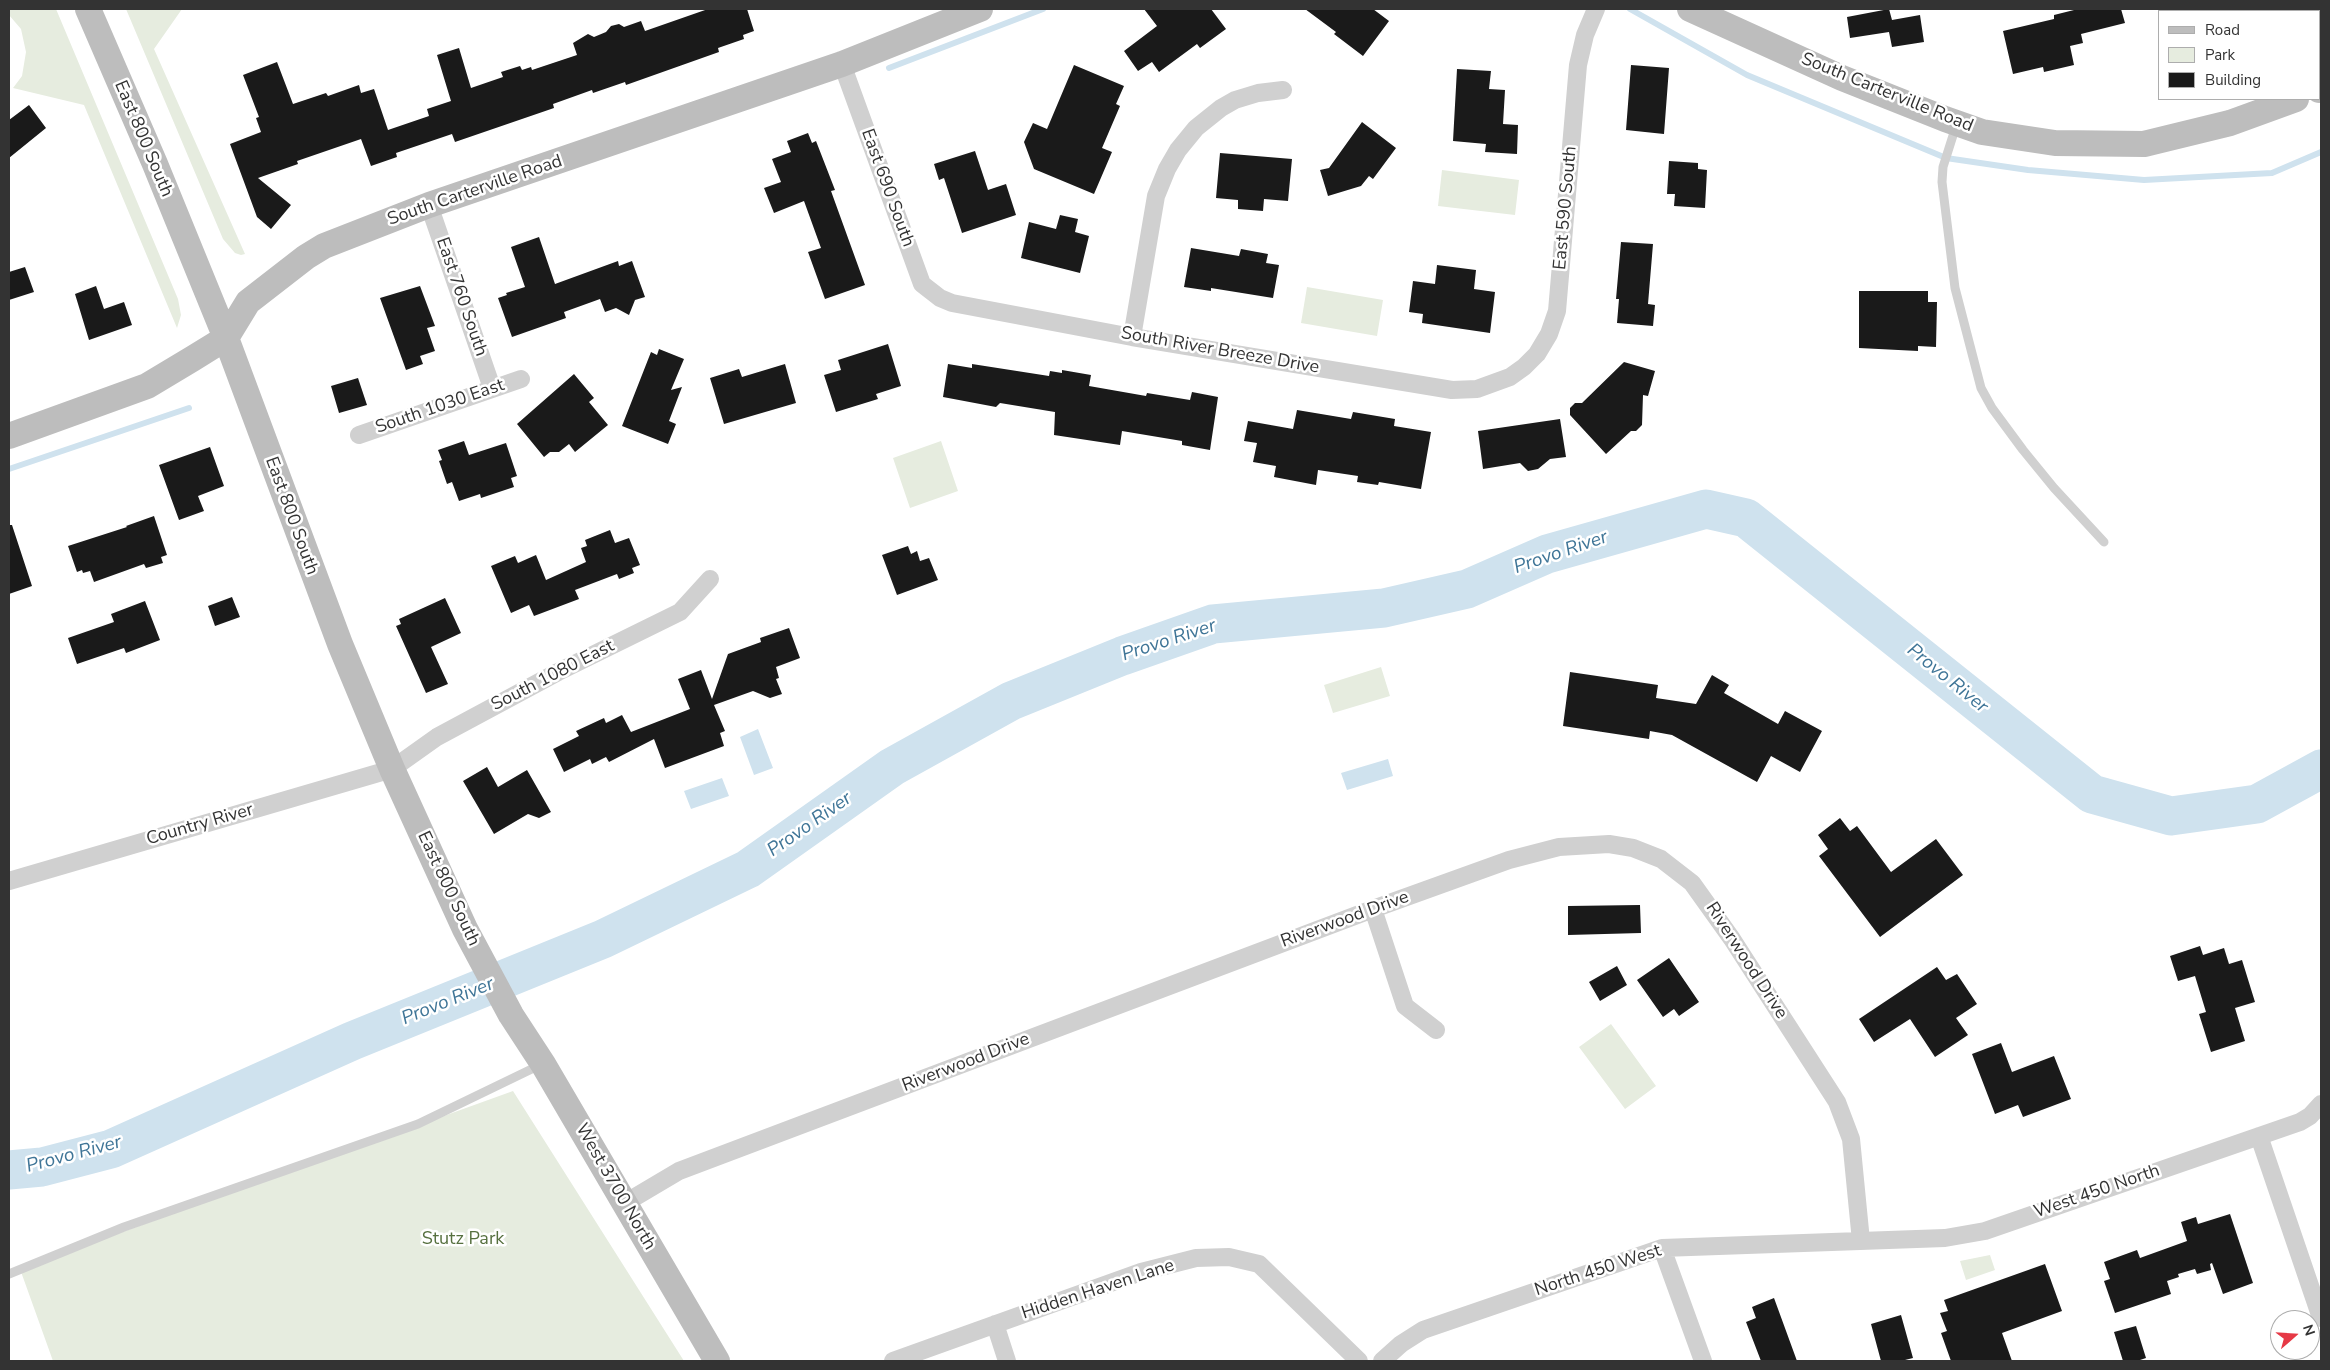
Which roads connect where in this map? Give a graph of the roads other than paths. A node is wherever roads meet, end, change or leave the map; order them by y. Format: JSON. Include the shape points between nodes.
{"nodes":[{"id":1,"x":88,"y":9,"type":"edge"},
{"id":2,"x":980,"y":9,"type":"edge"},
{"id":3,"x":1596,"y":9,"type":"edge"},
{"id":4,"x":1690,"y":9,"type":"edge"},
{"id":5,"x":842,"y":64,"type":"junction"},
{"id":6,"x":1283,"y":90,"type":"dead end"},
{"id":7,"x":2293,"y":100,"type":"edge"},
{"id":8,"x":1957,"y":123,"type":"junction"},
{"id":9,"x":429,"y":205,"type":"junction"},
{"id":10,"x":946,"y":301,"type":"joint"},
{"id":11,"x":1132,"y":336,"type":"junction"},
{"id":12,"x":226,"y":338,"type":"junction"},
{"id":13,"x":521,"y":379,"type":"dead end"},
{"id":14,"x":1495,"y":384,"type":"joint"},
{"id":15,"x":492,"y":388,"type":"junction"},
{"id":16,"x":359,"y":434,"type":"dead end"},
{"id":17,"x":9,"y":436,"type":"edge"},
{"id":18,"x":2104,"y":542,"type":"dead end"},
{"id":19,"x":710,"y":579,"type":"dead end"},
{"id":20,"x":392,"y":769,"type":"junction"},
{"id":21,"x":9,"y":881,"type":"edge"},
{"id":22,"x":1373,"y":909,"type":"junction"},
{"id":23,"x":511,"y":1015,"type":"joint"},
{"id":24,"x":1436,"y":1030,"type":"dead end"},
{"id":25,"x":543,"y":1064,"type":"junction"},
{"id":26,"x":2321,"y":1104,"type":"edge"},
{"id":27,"x":2258,"y":1136,"type":"junction"},
{"id":28,"x":625,"y":1203,"type":"junction"},
{"id":29,"x":1861,"y":1241,"type":"junction"},
{"id":30,"x":1662,"y":1248,"type":"junction"},
{"id":31,"x":9,"y":1274,"type":"edge"},
{"id":32,"x":2321,"y":1318,"type":"edge"},
{"id":33,"x":995,"y":1324,"type":"junction"},
{"id":34,"x":717,"y":1361,"type":"edge"},
{"id":35,"x":894,"y":1361,"type":"edge"},
{"id":36,"x":1008,"y":1361,"type":"edge"},
{"id":37,"x":1359,"y":1361,"type":"edge"},
{"id":38,"x":1382,"y":1361,"type":"edge"},
{"id":39,"x":1703,"y":1361,"type":"edge"}],
"edges":[{"from":1,"to":12,"type":"street","name":"East 800 South"},
{"from":2,"to":5,"type":"street","name":"South Carterville Road"},
{"from":3,"to":14,"type":"street","name":"East 590 South","via":[[1585,35],[1578,66],[1557,311],[1537,354],[1524,367]]},
{"from":4,"to":8,"type":"street","name":"South Carterville Road","via":[[1842,78]]},
{"from":5,"to":9,"type":"street","name":"South Carterville Road"},
{"from":5,"to":10,"type":"street","name":"East 690 South","via":[[922,284]]},
{"from":6,"to":11,"type":"street","via":[[1258,93],[1221,108],[1196,128],[1178,150],[1156,196]]},
{"from":7,"to":8,"type":"street","name":"South Carterville Road","via":[[2230,123],[2144,144],[2055,143],[1982,132]]},
{"from":8,"to":18,"type":"lane","via":[[1943,167],[1942,182],[1955,288],[1981,388],[2023,450]]},
{"from":9,"to":12,"type":"street","name":"South Carterville Road","via":[[324,246],[306,257],[248,302]]},
{"from":9,"to":15,"type":"street","name":"East 760 South"},
{"from":10,"to":11,"type":"street","name":"South River Breeze Drive"},
{"from":11,"to":14,"type":"street","name":"South River Breeze Drive","via":[[1452,390]]},
{"from":12,"to":17,"type":"street","name":"South Carterville Road","via":[[147,386]]},
{"from":12,"to":20,"type":"street","name":"East 800 South","via":[[330,621]]},
{"from":13,"to":15,"type":"street","name":"South 1030 East"},
{"from":15,"to":16,"type":"street","name":"South 1030 East"},
{"from":19,"to":20,"type":"street","name":"South 1080 East","via":[[680,612],[558,672],[438,737]]},
{"from":20,"to":21,"type":"street","name":"Country River"},
{"from":20,"to":23,"type":"street","name":"East 800 South","via":[[465,929]]},
{"from":22,"to":24,"type":"street","via":[[1405,1006]]},
{"from":22,"to":28,"type":"street","name":"Riverwood Drive","via":[[679,1171]]},
{"from":22,"to":29,"type":"street","name":"Riverwood Drive","via":[[1509,860],[1559,847],[1610,844],[1633,848],[1678,870],[1704,898],[1837,1102],[1851,1139]]},
{"from":23,"to":25,"type":"street","name":"West 3700 North"},
{"from":25,"to":28,"type":"street","name":"West 3700 North"},
{"from":25,"to":31,"type":"lane","via":[[418,1124],[124,1227]]},
{"from":26,"to":27,"type":"street","name":"West 450 North","via":[[2300,1122]]},
{"from":27,"to":29,"type":"street","name":"West 450 North","via":[[1985,1231],[1945,1238]]},
{"from":27,"to":32,"type":"street"},
{"from":28,"to":34,"type":"street","name":"West 3700 North"},
{"from":29,"to":30,"type":"street","name":"North 450 West"},
{"from":30,"to":38,"type":"street","name":"North 450 West","via":[[1423,1330]]},
{"from":30,"to":39,"type":"street"},
{"from":33,"to":35,"type":"street","name":"Hidden Haven Lane"},
{"from":33,"to":36,"type":"street"},
{"from":33,"to":37,"type":"street","name":"Hidden Haven Lane","via":[[1141,1272],[1196,1258],[1229,1257],[1259,1264]]}]}
